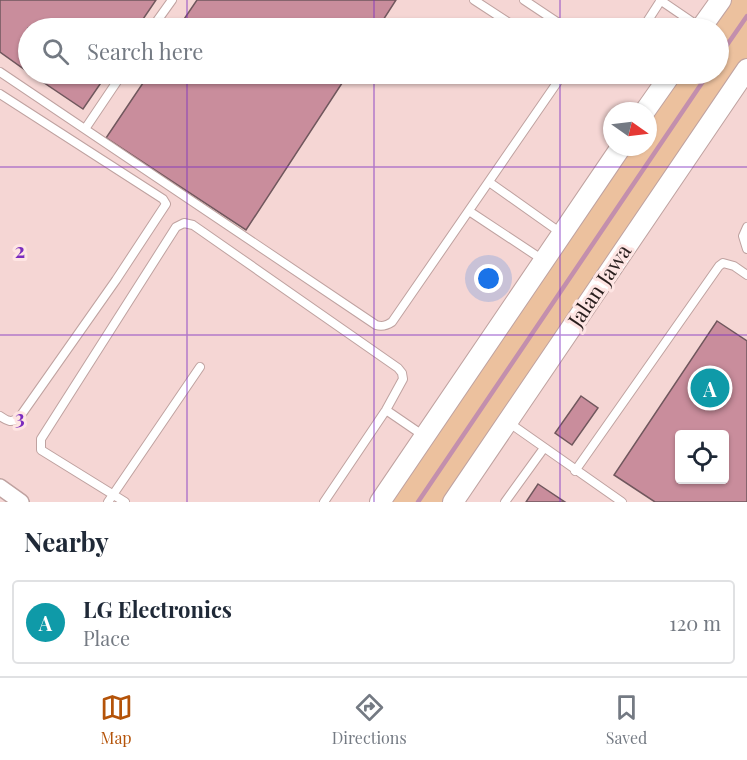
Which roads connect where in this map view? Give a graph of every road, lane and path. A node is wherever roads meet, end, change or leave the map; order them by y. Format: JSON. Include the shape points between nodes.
{"nodes":[{"id":1,"x":172,"y":0,"type":"edge"},
{"id":2,"x":474,"y":0,"type":"edge"},
{"id":3,"x":524,"y":0,"type":"edge"},
{"id":4,"x":660,"y":0,"type":"edge"},
{"id":5,"x":721,"y":0,"type":"edge"},
{"id":6,"x":159,"y":18,"type":"edge"},
{"id":7,"x":502,"y":18,"type":"edge"},
{"id":8,"x":551,"y":18,"type":"edge"},
{"id":9,"x":649,"y":18,"type":"edge"},
{"id":10,"x":686,"y":18,"type":"edge"},
{"id":11,"x":708,"y":18,"type":"edge"},
{"id":12,"x":747,"y":69,"type":"edge"},
{"id":13,"x":0,"y":72,"type":"edge"},
{"id":14,"x":115,"y":84,"type":"edge"},
{"id":15,"x":556,"y":84,"type":"edge"},
{"id":16,"x":664,"y":84,"type":"edge"},
{"id":17,"x":0,"y":94,"type":"edge"},
{"id":18,"x":651,"y":102,"type":"edge"},
{"id":19,"x":85,"y":129,"type":"junction"},
{"id":20,"x":615,"y":156,"type":"edge"},
{"id":21,"x":489,"y":182,"type":"junction"},
{"id":22,"x":469,"y":211,"type":"junction"},
{"id":23,"x":747,"y":228,"type":"edge"},
{"id":24,"x":562,"y":233,"type":"junction"},
{"id":25,"x":747,"y":249,"type":"edge"},
{"id":26,"x":544,"y":260,"type":"junction"},
{"id":27,"x":747,"y":275,"type":"edge"},
{"id":28,"x":200,"y":367,"type":"dead end"},
{"id":29,"x":387,"y":411,"type":"junction"},
{"id":30,"x":0,"y":416,"type":"edge"},
{"id":31,"x":508,"y":422,"type":"junction"},
{"id":32,"x":424,"y":436,"type":"junction"},
{"id":33,"x":544,"y":448,"type":"junction"},
{"id":34,"x":574,"y":471,"type":"junction"},
{"id":35,"x":0,"y":487,"type":"edge"},
{"id":36,"x":111,"y":498,"type":"edge"},
{"id":37,"x":21,"y":502,"type":"edge"},
{"id":38,"x":125,"y":502,"type":"edge"},
{"id":39,"x":324,"y":502,"type":"edge"},
{"id":40,"x":380,"y":502,"type":"edge"},
{"id":41,"x":453,"y":502,"type":"edge"},
{"id":42,"x":505,"y":502,"type":"edge"},
{"id":43,"x":622,"y":502,"type":"edge"}],
"edges":[{"from":1,"to":6,"type":"lane"},
{"from":2,"to":7,"type":"lane"},
{"from":3,"to":8,"type":"lane"},
{"from":4,"to":9,"type":"lane"},
{"from":4,"to":10,"type":"lane"},
{"from":5,"to":11,"type":"street"},
{"from":12,"to":31,"type":"street","name":"Jalan Jawa"},
{"from":13,"to":19,"type":"lane"},
{"from":14,"to":19,"type":"lane"},
{"from":15,"to":21,"type":"lane"},
{"from":16,"to":18,"type":"street"},
{"from":17,"to":30,"type":"lane","via":[[166,204],[19,418],[7,421]]},
{"from":19,"to":22,"type":"lane","via":[[381,326],[392,322]]},
{"from":20,"to":24,"type":"street"},
{"from":21,"to":22,"type":"lane"},
{"from":21,"to":24,"type":"lane"},
{"from":22,"to":26,"type":"lane"},
{"from":23,"to":25,"type":"lane","via":[[743,236]]},
{"from":24,"to":26,"type":"street"},
{"from":26,"to":32,"type":"street"},
{"from":27,"to":34,"type":"lane","via":[[729,264],[719,266]]},
{"from":28,"to":36,"type":"lane"},
{"from":29,"to":32,"type":"lane"},
{"from":29,"to":36,"type":"lane","via":[[403,379],[398,368],[193,225],[184,223],[176,227],[41,439],[41,450]]},
{"from":29,"to":39,"type":"lane"},
{"from":31,"to":33,"type":"lane"},
{"from":31,"to":41,"type":"street","name":"Jalan Jawa"},
{"from":32,"to":40,"type":"street"},
{"from":33,"to":34,"type":"lane"},
{"from":33,"to":42,"type":"lane"},
{"from":34,"to":43,"type":"lane"},
{"from":35,"to":37,"type":"street"},
{"from":36,"to":38,"type":"lane"}]}
